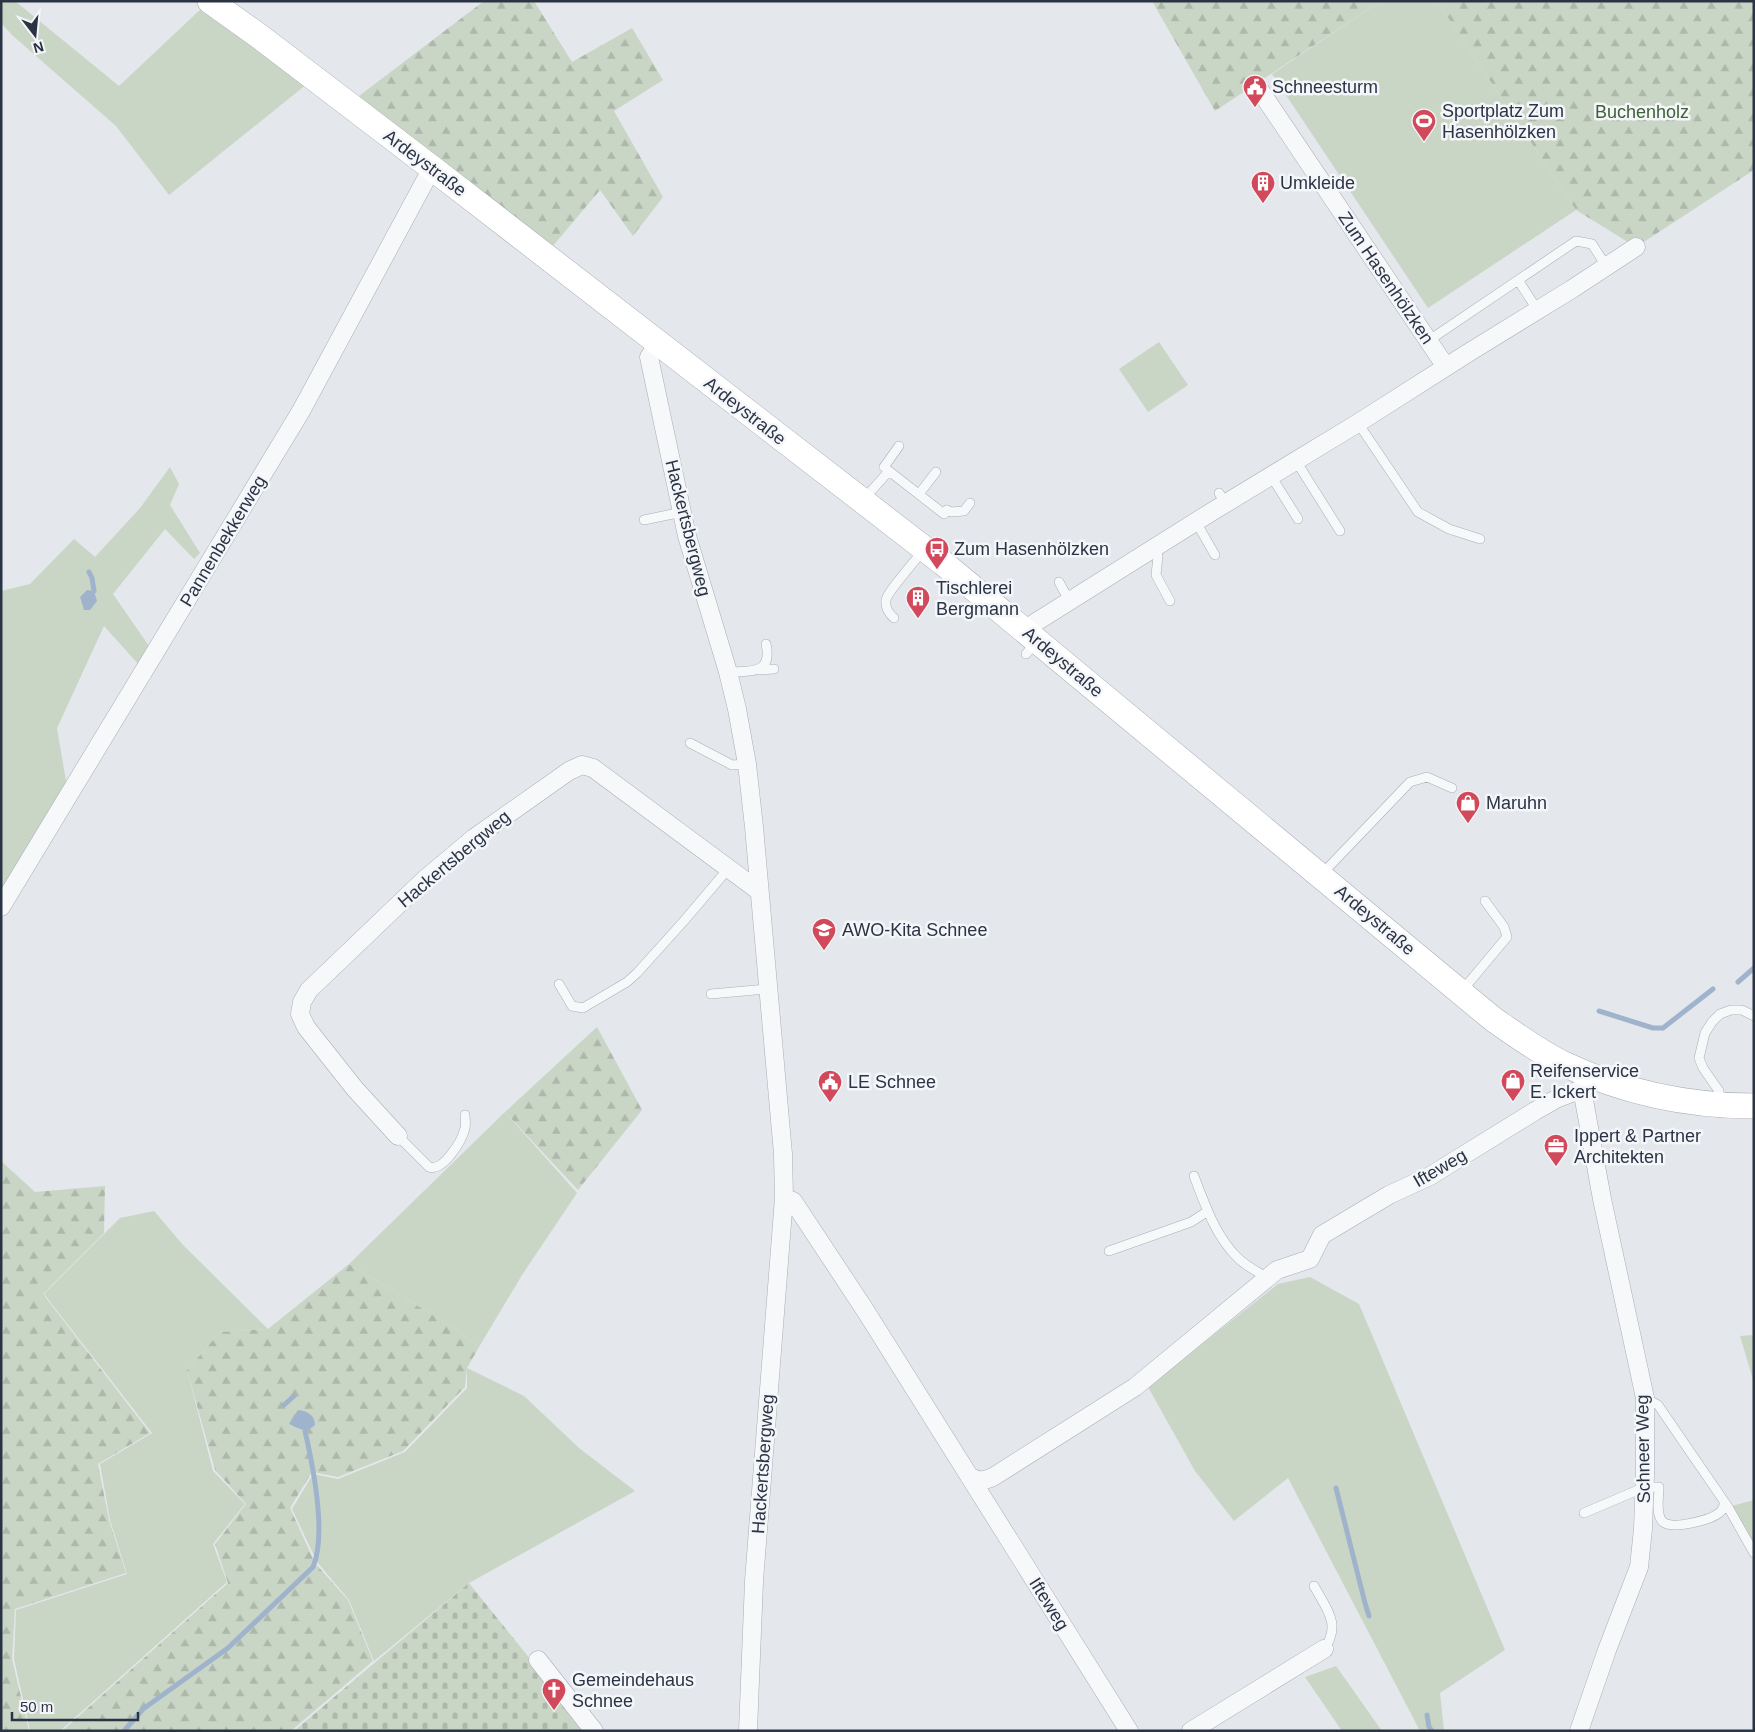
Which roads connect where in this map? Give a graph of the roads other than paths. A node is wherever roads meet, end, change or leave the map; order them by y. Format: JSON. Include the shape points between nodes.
{"nodes":[{"id":1,"x":210,"y":1,"type":"edge"},
{"id":2,"x":1260,"y":89,"type":"dead end"},
{"id":3,"x":432,"y":168,"type":"junction"},
{"id":4,"x":1636,"y":247,"type":"dead end"},
{"id":5,"x":1606,"y":266,"type":"junction"},
{"id":6,"x":1518,"y":280,"type":"junction"},
{"id":7,"x":1538,"y":311,"type":"junction"},
{"id":8,"x":1428,"y":341,"type":"junction"},
{"id":9,"x":658,"y":344,"type":"junction"},
{"id":10,"x":1446,"y":367,"type":"junction"},
{"id":11,"x":1358,"y":423,"type":"junction"},
{"id":12,"x":899,"y":446,"type":"dead end"},
{"id":13,"x":1296,"y":461,"type":"junction"},
{"id":14,"x":889,"y":471,"type":"junction"},
{"id":15,"x":936,"y":472,"type":"dead end"},
{"id":16,"x":1271,"y":476,"type":"junction"},
{"id":17,"x":919,"y":494,"type":"junction"},
{"id":18,"x":862,"y":501,"type":"junction"},
{"id":19,"x":970,"y":503,"type":"dead end"},
{"id":20,"x":682,"y":512,"type":"junction"},
{"id":21,"x":1298,"y":519,"type":"dead end"},
{"id":22,"x":644,"y":520,"type":"dead end"},
{"id":23,"x":1196,"y":522,"type":"junction"},
{"id":24,"x":1340,"y":531,"type":"dead end"},
{"id":25,"x":1480,"y":539,"type":"dead end"},
{"id":26,"x":924,"y":549,"type":"junction"},
{"id":27,"x":1156,"y":553,"type":"junction"},
{"id":28,"x":1215,"y":556,"type":"dead end"},
{"id":29,"x":1165,"y":567,"type":"dead end"},
{"id":30,"x":1059,"y":582,"type":"dead end"},
{"id":31,"x":1170,"y":601,"type":"dead end"},
{"id":32,"x":1070,"y":602,"type":"junction"},
{"id":33,"x":894,"y":618,"type":"dead end"},
{"id":34,"x":1036,"y":642,"type":"junction"},
{"id":35,"x":766,"y":644,"type":"dead end"},
{"id":36,"x":721,"y":663,"type":"junction"},
{"id":37,"x":774,"y":669,"type":"dead end"},
{"id":38,"x":759,"y":670,"type":"junction"},
{"id":39,"x":690,"y":743,"type":"dead end"},
{"id":40,"x":746,"y":764,"type":"junction"},
{"id":41,"x":1452,"y":788,"type":"dead end"},
{"id":42,"x":728,"y":869,"type":"junction"},
{"id":43,"x":1321,"y":875,"type":"junction"},
{"id":44,"x":759,"y":891,"type":"junction"},
{"id":45,"x":1485,"y":901,"type":"dead end"},
{"id":46,"x":1,"y":906,"type":"edge"},
{"id":47,"x":559,"y":984,"type":"dead end"},
{"id":48,"x":768,"y":989,"type":"junction"},
{"id":49,"x":1461,"y":992,"type":"junction"},
{"id":50,"x":711,"y":994,"type":"dead end"},
{"id":51,"x":1754,"y":1016,"type":"edge"},
{"id":52,"x":1584,"y":1081,"type":"junction"},
{"id":53,"x":1707,"y":1106,"type":"junction"},
{"id":54,"x":1749,"y":1108,"type":"edge"},
{"id":55,"x":466,"y":1116,"type":"dead end"},
{"id":56,"x":398,"y":1136,"type":"joint"},
{"id":57,"x":1194,"y":1176,"type":"dead end"},
{"id":58,"x":784,"y":1198,"type":"junction"},
{"id":59,"x":1208,"y":1211,"type":"junction"},
{"id":60,"x":1109,"y":1251,"type":"dead end"},
{"id":61,"x":1268,"y":1278,"type":"junction"},
{"id":62,"x":1645,"y":1398,"type":"junction"},
{"id":63,"x":979,"y":1483,"type":"junction"},
{"id":64,"x":1645,"y":1487,"type":"junction"},
{"id":65,"x":1724,"y":1503,"type":"junction"},
{"id":66,"x":1584,"y":1513,"type":"dead end"},
{"id":67,"x":1754,"y":1553,"type":"edge"},
{"id":68,"x":1314,"y":1586,"type":"dead end"},
{"id":69,"x":1324,"y":1649,"type":"joint"},
{"id":70,"x":538,"y":1660,"type":"dead end"},
{"id":71,"x":594,"y":1731,"type":"edge"},
{"id":72,"x":748,"y":1731,"type":"edge"},
{"id":73,"x":1129,"y":1731,"type":"edge"},
{"id":74,"x":1191,"y":1731,"type":"edge"},
{"id":75,"x":1579,"y":1731,"type":"edge"}],
"edges":[{"from":1,"to":3,"type":"main road","name":"Ardeystraße"},
{"from":2,"to":8,"type":"street","name":"Zum Hasenhölzken"},
{"from":3,"to":9,"type":"main road","name":"Ardeystraße"},
{"from":3,"to":46,"type":"street","name":"Pannenbekkerweg","via":[[301,411]]},
{"from":4,"to":5,"type":"street"},
{"from":5,"to":6,"type":"lane","via":[[1592,244],[1576,241]]},
{"from":5,"to":7,"type":"street"},
{"from":6,"to":7,"type":"lane"},
{"from":6,"to":8,"type":"lane"},
{"from":7,"to":10,"type":"street"},
{"from":8,"to":10,"type":"street","name":"Zum Hasenhölzken"},
{"from":9,"to":18,"type":"main road","name":"Ardeystraße"},
{"from":9,"to":20,"type":"street","name":"Hackertsbergweg","via":[[649,357]]},
{"from":10,"to":11,"type":"street","via":[[1377,417]]},
{"from":11,"to":13,"type":"street"},
{"from":11,"to":25,"type":"lane","via":[[1418,512],[1449,529]]},
{"from":12,"to":14,"type":"lane","via":[[884,467]]},
{"from":13,"to":16,"type":"street"},
{"from":13,"to":24,"type":"lane"},
{"from":14,"to":17,"type":"lane"},
{"from":14,"to":18,"type":"lane"},
{"from":15,"to":17,"type":"lane"},
{"from":16,"to":21,"type":"lane"},
{"from":16,"to":23,"type":"street","via":[[1222,499]]},
{"from":17,"to":19,"type":"lane","via":[[944,514],[947,510],[964,511]]},
{"from":18,"to":26,"type":"main road","name":"Ardeystraße"},
{"from":20,"to":22,"type":"lane"},
{"from":20,"to":36,"type":"street","name":"Hackertsbergweg","via":[[712,641]]},
{"from":23,"to":27,"type":"street"},
{"from":23,"to":28,"type":"lane"},
{"from":26,"to":33,"type":"lane","via":[[886,600],[887,609]]},
{"from":26,"to":34,"type":"main road","name":"Ardeystraße"},
{"from":27,"to":29,"type":"lane"},
{"from":27,"to":31,"type":"lane","via":[[1156,575]]},
{"from":27,"to":32,"type":"street"},
{"from":30,"to":32,"type":"lane"},
{"from":32,"to":34,"type":"street"},
{"from":34,"to":43,"type":"main road","name":"Ardeystraße"},
{"from":35,"to":38,"type":"lane","via":[[768,658]]},
{"from":36,"to":38,"type":"lane"},
{"from":36,"to":40,"type":"street","name":"Hackertsbergweg","via":[[737,709]]},
{"from":37,"to":38,"type":"lane"},
{"from":39,"to":40,"type":"lane","via":[[732,764]]},
{"from":40,"to":44,"type":"street","name":"Hackertsbergweg"},
{"from":41,"to":43,"type":"lane","via":[[1427,777],[1410,782]]},
{"from":42,"to":44,"type":"street","name":"Hackertsbergweg"},
{"from":42,"to":47,"type":"lane","via":[[627,982],[583,1008],[572,1006]]},
{"from":42,"to":56,"type":"street","name":"Hackertsbergweg","via":[[587,765],[575,767],[474,838],[424,880],[309,990],[302,1002],[300,1014],[306,1027],[355,1089]]},
{"from":43,"to":49,"type":"main road","name":"Ardeystraße"},
{"from":44,"to":48,"type":"street","name":"Hackertsbergweg"},
{"from":45,"to":49,"type":"lane","via":[[1504,927],[1507,937]]},
{"from":48,"to":50,"type":"lane"},
{"from":48,"to":58,"type":"street","name":"Hackertsbergweg"},
{"from":49,"to":52,"type":"main road","name":"Ardeystraße","via":[[1493,1019],[1564,1064]]},
{"from":51,"to":53,"type":"lane","via":[[1742,1010],[1731,1010],[1720,1014],[1705,1032],[1699,1058],[1719,1091]]},
{"from":52,"to":53,"type":"main road","name":"Ardeystraße"},
{"from":52,"to":61,"type":"street","name":"Ifteweg","via":[[1536,1114],[1322,1235],[1310,1260],[1277,1270]]},
{"from":52,"to":62,"type":"street","name":"Schneer Weg","via":[[1598,1200]]},
{"from":53,"to":54,"type":"main road","name":"Ardeystraße"},
{"from":55,"to":56,"type":"lane","via":[[458,1146],[439,1167],[433,1169]]},
{"from":57,"to":59,"type":"lane"},
{"from":58,"to":63,"type":"street","via":[[793,1201]]},
{"from":58,"to":72,"type":"street","name":"Hackertsbergweg","via":[[754,1581]]},
{"from":59,"to":60,"type":"lane","via":[[1192,1222]]},
{"from":59,"to":61,"type":"lane","via":[[1231,1250],[1246,1265]]},
{"from":61,"to":63,"type":"street","via":[[1135,1387],[993,1478]]},
{"from":62,"to":64,"type":"street","name":"Schneer Weg"},
{"from":62,"to":65,"type":"lane","via":[[1658,1405]]},
{"from":63,"to":73,"type":"street","name":"Ifteweg"},
{"from":64,"to":65,"type":"lane","via":[[1659,1488],[1659,1515],[1663,1522],[1669,1524],[1689,1524],[1709,1518],[1720,1512]]},
{"from":64,"to":66,"type":"lane"},
{"from":64,"to":75,"type":"street","name":"Schneer Weg","via":[[1639,1567]]},
{"from":65,"to":67,"type":"lane"},
{"from":68,"to":69,"type":"lane","via":[[1332,1623],[1332,1636]]},
{"from":69,"to":74,"type":"street"},
{"from":70,"to":71,"type":"street"}]}
